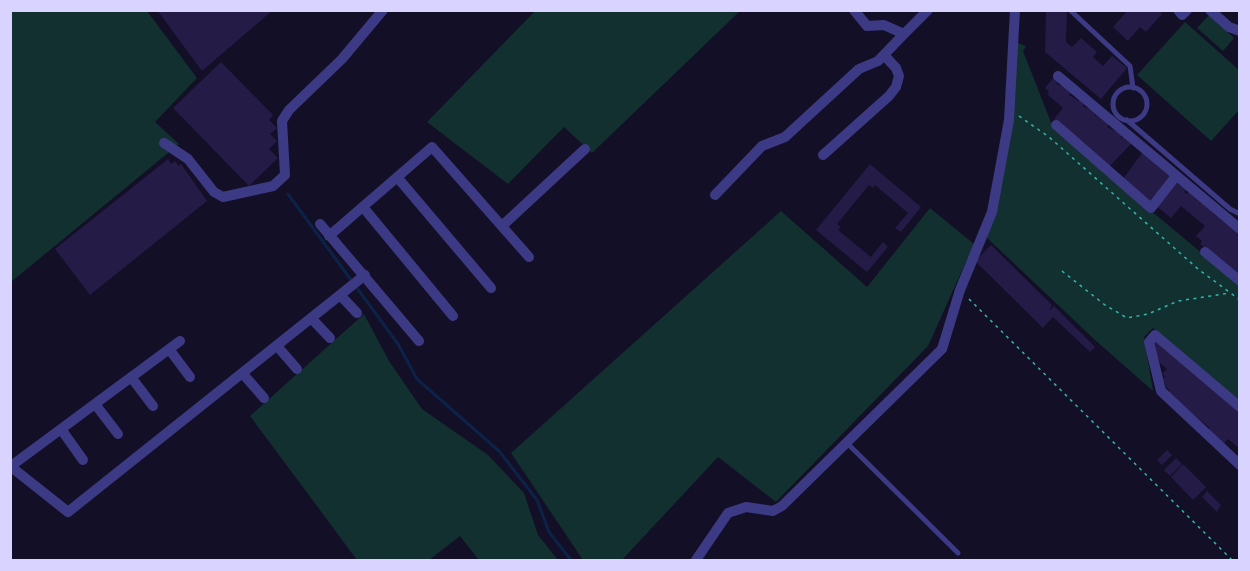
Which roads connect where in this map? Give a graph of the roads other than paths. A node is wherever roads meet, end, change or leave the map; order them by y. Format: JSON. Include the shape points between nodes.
{"nodes":[{"id":1,"x":382,"y":10,"type":"edge"},
{"id":2,"x":854,"y":10,"type":"edge"},
{"id":3,"x":928,"y":10,"type":"edge"},
{"id":4,"x":1015,"y":10,"type":"edge"},
{"id":5,"x":1070,"y":10,"type":"edge"},
{"id":6,"x":1178,"y":10,"type":"edge"},
{"id":7,"x":1187,"y":10,"type":"edge"},
{"id":8,"x":1210,"y":10,"type":"edge"},
{"id":9,"x":1239,"y":31,"type":"edge"},
{"id":10,"x":904,"y":34,"type":"junction"},
{"id":11,"x":884,"y":55,"type":"junction"},
{"id":12,"x":1058,"y":76,"type":"dead end"},
{"id":13,"x":1133,"y":88,"type":"junction"},
{"id":14,"x":1126,"y":120,"type":"junction"},
{"id":15,"x":1056,"y":125,"type":"dead end"},
{"id":16,"x":164,"y":143,"type":"dead end"},
{"id":17,"x":585,"y":148,"type":"dead end"},
{"id":18,"x":823,"y":155,"type":"dead end"},
{"id":19,"x":1176,"y":176,"type":"junction"},
{"id":20,"x":398,"y":177,"type":"junction"},
{"id":21,"x":715,"y":195,"type":"dead end"},
{"id":22,"x":363,"y":207,"type":"junction"},
{"id":23,"x":1239,"y":214,"type":"edge"},
{"id":24,"x":320,"y":224,"type":"dead end"},
{"id":25,"x":502,"y":226,"type":"junction"},
{"id":26,"x":1239,"y":229,"type":"edge"},
{"id":27,"x":330,"y":236,"type":"junction"},
{"id":28,"x":1205,"y":252,"type":"dead end"},
{"id":29,"x":529,"y":257,"type":"dead end"},
{"id":30,"x":365,"y":276,"type":"junction"},
{"id":31,"x":1239,"y":281,"type":"edge"},
{"id":32,"x":491,"y":288,"type":"dead end"},
{"id":33,"x":341,"y":296,"type":"junction"},
{"id":34,"x":357,"y":313,"type":"dead end"},
{"id":35,"x":453,"y":316,"type":"dead end"},
{"id":36,"x":312,"y":319,"type":"junction"},
{"id":37,"x":330,"y":338,"type":"dead end"},
{"id":38,"x":180,"y":341,"type":"dead end"},
{"id":39,"x":419,"y":341,"type":"dead end"},
{"id":40,"x":277,"y":346,"type":"junction"},
{"id":41,"x":169,"y":350,"type":"junction"},
{"id":42,"x":297,"y":369,"type":"dead end"},
{"id":43,"x":243,"y":374,"type":"junction"},
{"id":44,"x":131,"y":377,"type":"junction"},
{"id":45,"x":190,"y":377,"type":"dead end"},
{"id":46,"x":264,"y":398,"type":"dead end"},
{"id":47,"x":95,"y":404,"type":"junction"},
{"id":48,"x":153,"y":406,"type":"dead end"},
{"id":49,"x":1239,"y":407,"type":"edge"},
{"id":50,"x":61,"y":429,"type":"junction"},
{"id":51,"x":118,"y":434,"type":"dead end"},
{"id":52,"x":846,"y":442,"type":"junction"},
{"id":53,"x":82,"y":460,"type":"dead end"},
{"id":54,"x":1239,"y":465,"type":"edge"},
{"id":55,"x":11,"y":466,"type":"edge"},
{"id":56,"x":958,"y":553,"type":"dead end"},
{"id":57,"x":696,"y":561,"type":"edge"}],
"edges":[{"from":1,"to":16,"type":"street","via":[[342,59],[282,121],[285,175],[273,186],[223,197],[214,192],[188,159]]},
{"from":2,"to":10,"type":"street","via":[[867,26],[884,25]]},
{"from":3,"to":10,"type":"street"},
{"from":4,"to":52,"type":"street","via":[[1009,108],[992,212],[960,290],[942,349]]},
{"from":5,"to":13,"type":"lane","via":[[1130,66]]},
{"from":6,"to":7,"type":"street","via":[[1182,15]]},
{"from":8,"to":9,"type":"street"},
{"from":10,"to":11,"type":"street"},
{"from":11,"to":18,"type":"street","via":[[896,68],[896,87]]},
{"from":11,"to":21,"type":"street","via":[[859,69],[785,137],[762,146]]},
{"from":12,"to":19,"type":"street"},
{"from":13,"to":14,"type":"lane","via":[[1120,91],[1113,104],[1116,113]]},
{"from":13,"to":14,"type":"lane","via":[[1144,95],[1146,108],[1137,119]]},
{"from":14,"to":23,"type":"lane"},
{"from":15,"to":19,"type":"street","via":[[1151,208]]},
{"from":17,"to":25,"type":"street"},
{"from":19,"to":26,"type":"street"},
{"from":20,"to":22,"type":"street"},
{"from":20,"to":25,"type":"street","via":[[432,147]]},
{"from":20,"to":32,"type":"street"},
{"from":22,"to":27,"type":"street"},
{"from":22,"to":35,"type":"street"},
{"from":24,"to":27,"type":"street"},
{"from":25,"to":29,"type":"street"},
{"from":27,"to":30,"type":"street"},
{"from":28,"to":31,"type":"street"},
{"from":30,"to":33,"type":"street"},
{"from":30,"to":39,"type":"street"},
{"from":33,"to":34,"type":"street"},
{"from":33,"to":36,"type":"street"},
{"from":36,"to":37,"type":"street"},
{"from":36,"to":40,"type":"street"},
{"from":38,"to":41,"type":"street"},
{"from":40,"to":42,"type":"street"},
{"from":40,"to":43,"type":"street"},
{"from":41,"to":44,"type":"street"},
{"from":41,"to":45,"type":"street"},
{"from":43,"to":46,"type":"street"},
{"from":43,"to":55,"type":"street","via":[[68,512]]},
{"from":44,"to":47,"type":"street"},
{"from":44,"to":48,"type":"street"},
{"from":47,"to":50,"type":"street"},
{"from":47,"to":51,"type":"street"},
{"from":49,"to":54,"type":"street","via":[[1155,335],[1149,342],[1161,391]]},
{"from":50,"to":53,"type":"street"},
{"from":50,"to":55,"type":"street"},
{"from":52,"to":56,"type":"lane"},
{"from":52,"to":57,"type":"street","via":[[782,506],[773,511],[747,507],[728,513]]}]}
